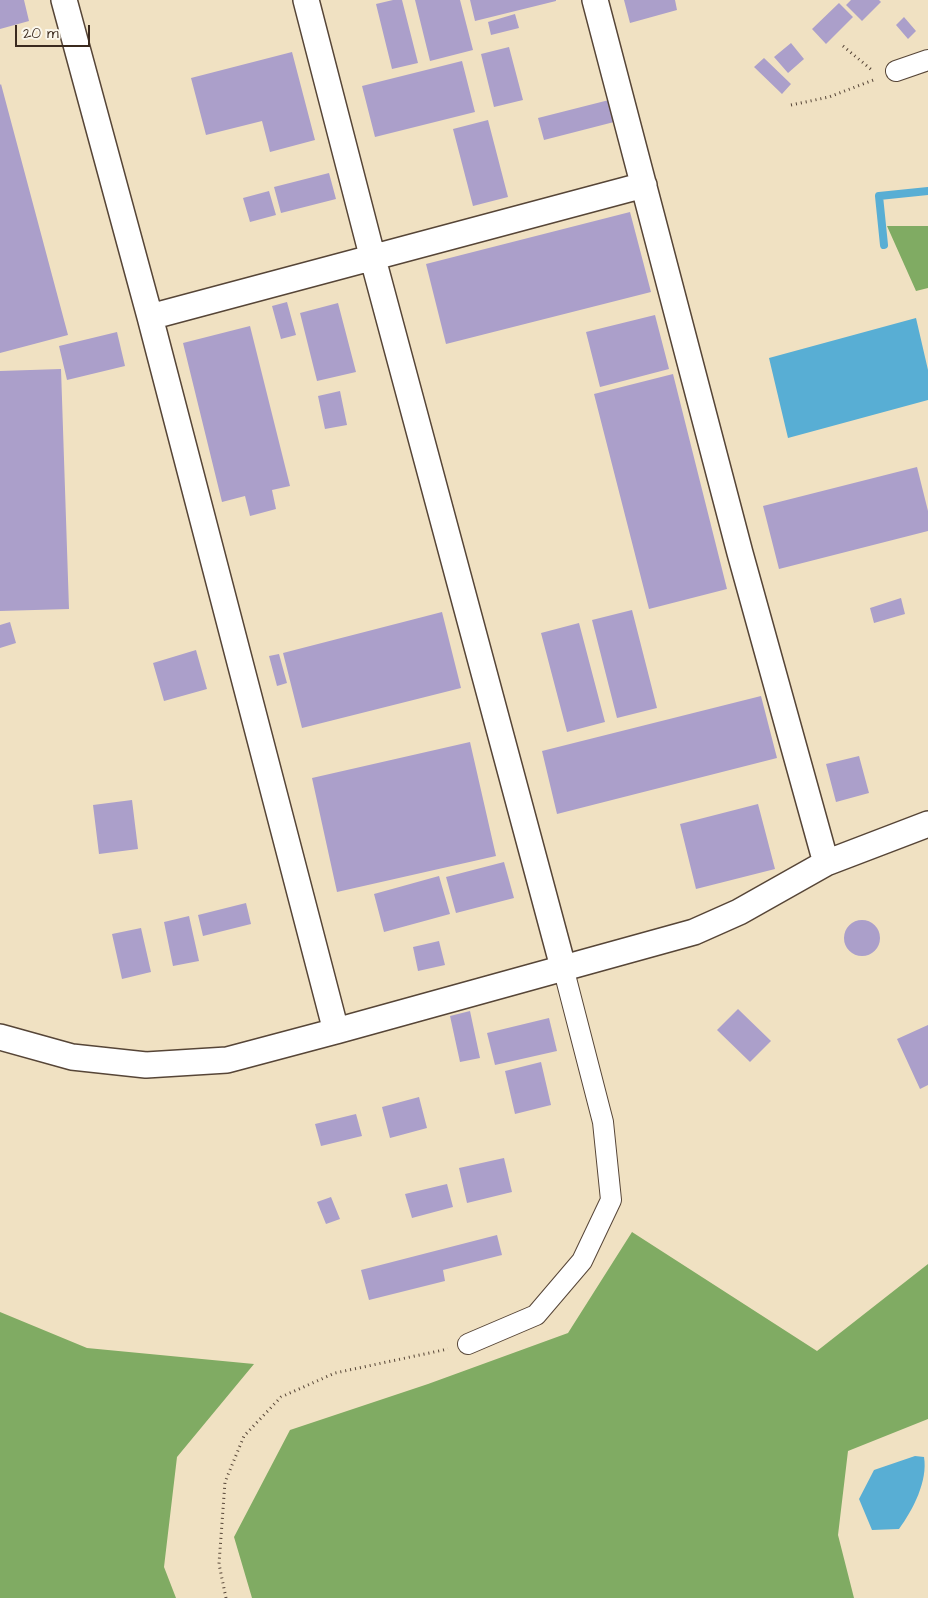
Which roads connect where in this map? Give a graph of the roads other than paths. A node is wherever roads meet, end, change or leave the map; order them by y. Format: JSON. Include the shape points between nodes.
{"nodes":[{"id":1,"x":64,"y":0,"type":"edge"},
{"id":2,"x":306,"y":0,"type":"edge"},
{"id":3,"x":595,"y":0,"type":"edge"},
{"id":4,"x":928,"y":60,"type":"edge"},
{"id":5,"x":896,"y":71,"type":"road end"},
{"id":6,"x":644,"y":185,"type":"junction"},
{"id":7,"x":373,"y":259,"type":"junction"},
{"id":8,"x":150,"y":317,"type":"junction"},
{"id":9,"x":928,"y":824,"type":"edge"},
{"id":10,"x":826,"y":863,"type":"junction"},
{"id":11,"x":563,"y":967,"type":"junction"},
{"id":12,"x":336,"y":1031,"type":"junction"},
{"id":13,"x":0,"y":1037,"type":"edge"},
{"id":14,"x":468,"y":1344,"type":"road end"}],
"edges":[{"from":1,"to":8,"type":"street"},
{"from":2,"to":7,"type":"street"},
{"from":3,"to":6,"type":"street"},
{"from":4,"to":5,"type":"street"},
{"from":6,"to":7,"type":"street"},
{"from":6,"to":10,"type":"street","via":[[740,553]]},
{"from":7,"to":8,"type":"street"},
{"from":7,"to":11,"type":"street"},
{"from":8,"to":12,"type":"street"},
{"from":9,"to":10,"type":"street"},
{"from":10,"to":11,"type":"street","via":[[739,912],[694,932]]},
{"from":11,"to":12,"type":"street"},
{"from":11,"to":14,"type":"street","via":[[603,1122],[611,1200],[582,1261],[536,1315]]},
{"from":12,"to":13,"type":"street","via":[[227,1060],[146,1065],[72,1058]]}]}
